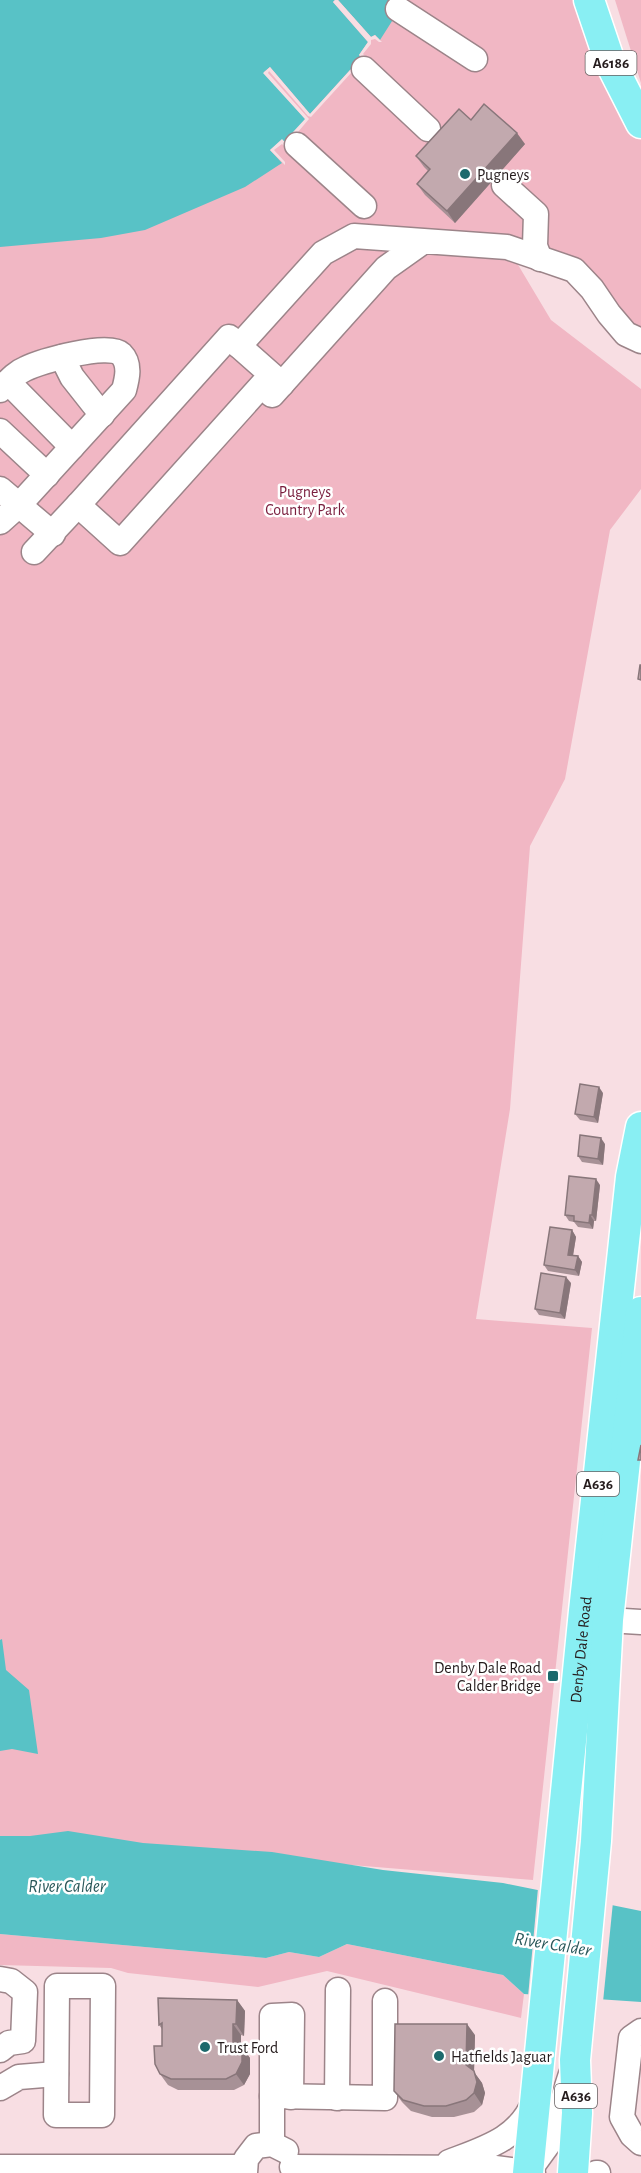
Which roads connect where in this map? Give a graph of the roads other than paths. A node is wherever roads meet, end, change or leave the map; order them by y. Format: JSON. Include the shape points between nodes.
{"nodes":[{"id":1,"x":589,"y":0,"type":"edge"},
{"id":2,"x":398,"y":9,"type":"dead end"},
{"id":3,"x":476,"y":59,"type":"dead end"},
{"id":4,"x":364,"y":69,"type":"dead end"},
{"id":5,"x":641,"y":123,"type":"edge"},
{"id":6,"x":428,"y":129,"type":"dead end"},
{"id":7,"x":297,"y":145,"type":"dead end"},
{"id":8,"x":504,"y":185,"type":"dead end"},
{"id":9,"x":364,"y":206,"type":"dead end"},
{"id":10,"x":424,"y":241,"type":"junction"},
{"id":11,"x":540,"y":259,"type":"junction"},
{"id":12,"x":641,"y":340,"type":"edge"},
{"id":13,"x":239,"y":346,"type":"junction"},
{"id":14,"x":62,"y":357,"type":"junction"},
{"id":15,"x":282,"y":384,"type":"junction"},
{"id":16,"x":4,"y":386,"type":"edge"},
{"id":17,"x":102,"y":415,"type":"junction"},
{"id":18,"x":0,"y":431,"type":"edge"},
{"id":19,"x":72,"y":447,"type":"junction"},
{"id":20,"x":47,"y":475,"type":"junction"},
{"id":21,"x":0,"y":489,"type":"edge"},
{"id":22,"x":19,"y":505,"type":"junction"},
{"id":23,"x":78,"y":505,"type":"junction"},
{"id":24,"x":0,"y":522,"type":"edge"},
{"id":25,"x":53,"y":534,"type":"junction"},
{"id":26,"x":34,"y":552,"type":"dead end"},
{"id":27,"x":641,"y":1127,"type":"edge"},
{"id":28,"x":641,"y":1312,"type":"edge"},
{"id":29,"x":608,"y":1620,"type":"junction"},
{"id":30,"x":641,"y":1622,"type":"edge"},
{"id":31,"x":0,"y":1979,"type":"edge"},
{"id":32,"x":338,"y":1990,"type":"dead end"},
{"id":33,"x":385,"y":2001,"type":"dead end"},
{"id":34,"x":641,"y":2031,"type":"edge"},
{"id":35,"x":0,"y":2050,"type":"edge"},
{"id":36,"x":575,"y":2060,"type":"junction"},
{"id":37,"x":56,"y":2074,"type":"junction"},
{"id":38,"x":0,"y":2088,"type":"edge"},
{"id":39,"x":536,"y":2097,"type":"junction"},
{"id":40,"x":337,"y":2098,"type":"junction"},
{"id":41,"x":641,"y":2143,"type":"edge"},
{"id":42,"x":272,"y":2144,"type":"junction"},
{"id":43,"x":0,"y":2167,"type":"edge"},
{"id":44,"x":435,"y":2167,"type":"junction"},
{"id":45,"x":244,"y":2170,"type":"edge"},
{"id":46,"x":292,"y":2170,"type":"edge"},
{"id":47,"x":530,"y":2173,"type":"edge"},
{"id":48,"x":573,"y":2173,"type":"edge"}],
"edges":[{"from":1,"to":5,"type":"main road","number":"A6186","via":[[610,62]]},
{"from":2,"to":3,"type":"street"},
{"from":4,"to":6,"type":"street"},
{"from":7,"to":9,"type":"street"},
{"from":8,"to":11,"type":"street","via":[[536,214],[535,246]]},
{"from":10,"to":11,"type":"street","via":[[507,247]]},
{"from":10,"to":13,"type":"street","via":[[354,236],[323,253]]},
{"from":10,"to":15,"type":"street","via":[[386,268]]},
{"from":11,"to":12,"type":"street","via":[[574,270],[626,334]]},
{"from":13,"to":15,"type":"street"},
{"from":13,"to":23,"type":"street","via":[[229,337]]},
{"from":14,"to":16,"type":"street","via":[[26,368]]},
{"from":14,"to":17,"type":"street","via":[[72,377]]},
{"from":14,"to":17,"type":"street","via":[[114,350],[123,355],[128,376],[124,390]]},
{"from":15,"to":23,"type":"street","via":[[272,394],[262,385],[120,543]]},
{"from":16,"to":19,"type":"street"},
{"from":17,"to":19,"type":"street"},
{"from":18,"to":20,"type":"street"},
{"from":19,"to":20,"type":"street"},
{"from":20,"to":22,"type":"street"},
{"from":21,"to":22,"type":"street"},
{"from":22,"to":24,"type":"street"},
{"from":22,"to":25,"type":"street"},
{"from":23,"to":25,"type":"street"},
{"from":25,"to":26,"type":"street"},
{"from":27,"to":39,"type":"main road","name":"Denby Dale Road","number":"A636","via":[[629,1200],[584,1611]]},
{"from":28,"to":29,"type":"main road","name":"Denby Dale Road","number":"A636"},
{"from":29,"to":30,"type":"street"},
{"from":29,"to":36,"type":"main road","name":"Denby Dale Road","number":"A636","via":[[597,1829]]},
{"from":31,"to":35,"type":"street","via":[[11,1981],[24,1992],[22,2041],[9,2043]]},
{"from":32,"to":40,"type":"street"},
{"from":33,"to":40,"type":"street","via":[[385,2097]]},
{"from":34,"to":41,"type":"street","via":[[631,2038],[622,2117]]},
{"from":36,"to":47,"type":"street","via":[[549,2143]]},
{"from":36,"to":48,"type":"main road","name":"Denby Dale Road","number":"A636"},
{"from":37,"to":37,"type":"street","via":[[56,2115],[102,2115],[103,1986],[57,1986]]},
{"from":37,"to":38,"type":"street","via":[[19,2076]]},
{"from":39,"to":44,"type":"street","via":[[522,2123],[507,2137]]},
{"from":39,"to":47,"type":"main road","name":"Denby Dale Road","number":"A636"},
{"from":40,"to":42,"type":"street","via":[[282,2097]]},
{"from":42,"to":45,"type":"street","via":[[256,2146],[246,2159]]},
{"from":42,"to":46,"type":"street","via":[[286,2152]]},
{"from":43,"to":45,"type":"street"},
{"from":44,"to":46,"type":"street"},
{"from":44,"to":47,"type":"street","via":[[501,2168]]}]}
